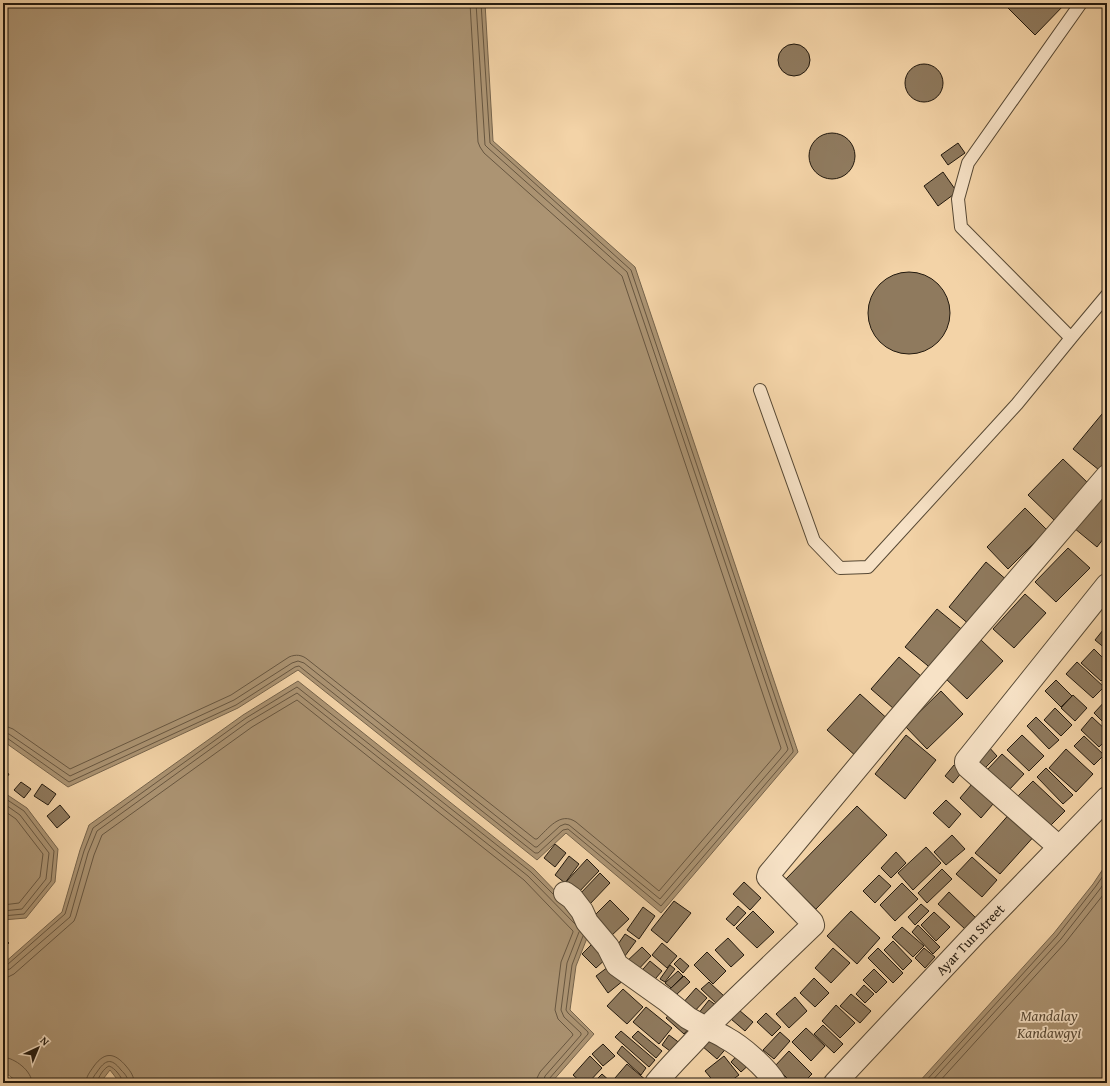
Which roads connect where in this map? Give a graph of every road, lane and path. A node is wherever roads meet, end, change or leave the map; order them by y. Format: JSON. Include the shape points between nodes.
{"nodes":[{"id":1,"x":1081,"y":3,"type":"edge"},
{"id":2,"x":1107,"y":295,"type":"edge"},
{"id":3,"x":1071,"y":338,"type":"junction"},
{"id":4,"x":760,"y":390,"type":"dead end"},
{"id":5,"x":1107,"y":476,"type":"edge"},
{"id":6,"x":1107,"y":585,"type":"edge"},
{"id":7,"x":1107,"y":798,"type":"edge"},
{"id":8,"x":1059,"y":847,"type":"junction"},
{"id":9,"x":565,"y":893,"type":"dead end"},
{"id":10,"x":706,"y":1028,"type":"junction"},
{"id":11,"x":656,"y":1083,"type":"edge"},
{"id":12,"x":775,"y":1083,"type":"edge"},
{"id":13,"x":835,"y":1083,"type":"edge"}],
"edges":[{"from":1,"to":3,"type":"lane","via":[[968,163],[958,199],[961,227]]},
{"from":2,"to":3,"type":"lane"},
{"from":3,"to":4,"type":"lane","via":[[1017,404],[868,567],[840,568],[814,541]]},
{"from":5,"to":10,"type":"street","via":[[769,874],[768,877],[813,925]]},
{"from":6,"to":8,"type":"street","via":[[966,761],[968,767]]},
{"from":7,"to":8,"type":"street","name":"Ayar Tun Street"},
{"from":8,"to":13,"type":"street","name":"Ayar Tun Street"},
{"from":9,"to":10,"type":"street","via":[[582,911],[617,965],[688,1018]]},
{"from":10,"to":11,"type":"street"},
{"from":10,"to":12,"type":"street","via":[[726,1038],[751,1056]]}]}
